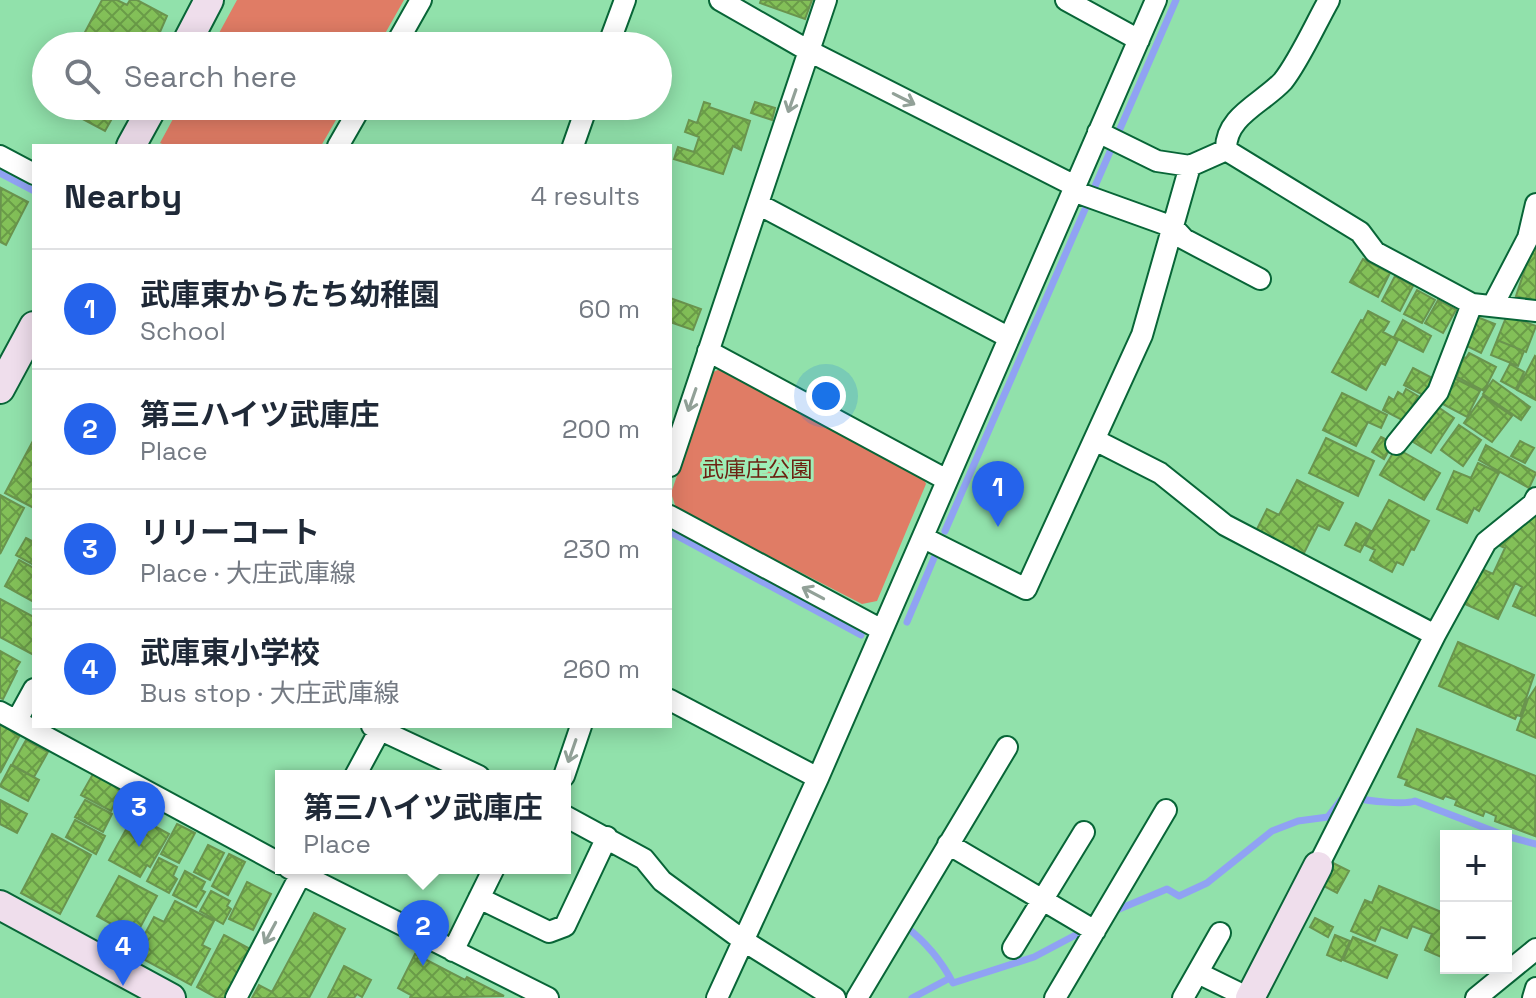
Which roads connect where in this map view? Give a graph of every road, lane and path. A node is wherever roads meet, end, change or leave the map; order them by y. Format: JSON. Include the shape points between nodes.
{"nodes":[{"id":1,"x":209,"y":0,"type":"edge"},
{"id":2,"x":421,"y":0,"type":"edge"},
{"id":3,"x":625,"y":0,"type":"edge"},
{"id":4,"x":720,"y":0,"type":"edge"},
{"id":5,"x":826,"y":0,"type":"edge"},
{"id":6,"x":1066,"y":0,"type":"edge"},
{"id":7,"x":1156,"y":0,"type":"edge"},
{"id":8,"x":1329,"y":0,"type":"edge"},
{"id":9,"x":192,"y":32,"type":"edge"},
{"id":10,"x":403,"y":32,"type":"edge"},
{"id":11,"x":613,"y":32,"type":"edge"},
{"id":12,"x":1139,"y":40,"type":"junction"},
{"id":13,"x":809,"y":51,"type":"junction"},
{"id":14,"x":145,"y":120,"type":"edge"},
{"id":15,"x":353,"y":120,"type":"edge"},
{"id":16,"x":582,"y":120,"type":"edge"},
{"id":17,"x":1109,"y":138,"type":"junction"},
{"id":18,"x":132,"y":144,"type":"edge"},
{"id":19,"x":339,"y":144,"type":"edge"},
{"id":20,"x":574,"y":144,"type":"edge"},
{"id":21,"x":1226,"y":150,"type":"junction"},
{"id":22,"x":0,"y":156,"type":"edge"},
{"id":23,"x":1190,"y":166,"type":"junction"},
{"id":24,"x":32,"y":173,"type":"edge"},
{"id":25,"x":1083,"y":193,"type":"junction"},
{"id":26,"x":758,"y":204,"type":"junction"},
{"id":27,"x":1536,"y":204,"type":"edge"},
{"id":28,"x":1173,"y":227,"type":"junction"},
{"id":29,"x":1260,"y":279,"type":"dead end"},
{"id":30,"x":1482,"y":304,"type":"junction"},
{"id":31,"x":1536,"y":311,"type":"edge"},
{"id":32,"x":32,"y":330,"type":"edge"},
{"id":33,"x":1008,"y":337,"type":"junction"},
{"id":34,"x":708,"y":351,"type":"junction"},
{"id":35,"x":0,"y":389,"type":"edge"},
{"id":36,"x":1095,"y":440,"type":"junction"},
{"id":37,"x":1396,"y":444,"type":"dead end"},
{"id":38,"x":672,"y":460,"type":"edge"},
{"id":39,"x":947,"y":480,"type":"junction"},
{"id":40,"x":1536,"y":498,"type":"edge"},
{"id":41,"x":672,"y":517,"type":"edge"},
{"id":42,"x":924,"y":538,"type":"junction"},
{"id":43,"x":882,"y":630,"type":"junction"},
{"id":44,"x":1435,"y":635,"type":"junction"},
{"id":45,"x":32,"y":691,"type":"edge"},
{"id":46,"x":672,"y":701,"type":"edge"},
{"id":47,"x":8,"y":716,"type":"edge"},
{"id":48,"x":378,"y":728,"type":"edge"},
{"id":49,"x":380,"y":728,"type":"edge"},
{"id":50,"x":580,"y":728,"type":"edge"},
{"id":51,"x":1007,"y":747,"type":"dead end"},
{"id":52,"x":358,"y":770,"type":"edge"},
{"id":53,"x":467,"y":770,"type":"edge"},
{"id":54,"x":566,"y":770,"type":"edge"},
{"id":55,"x":818,"y":778,"type":"junction"},
{"id":56,"x":1166,"y":810,"type":"dead end"},
{"id":57,"x":571,"y":819,"type":"edge"},
{"id":58,"x":1084,"y":832,"type":"dead end"},
{"id":59,"x":607,"y":837,"type":"junction"},
{"id":60,"x":948,"y":844,"type":"junction"},
{"id":61,"x":275,"y":861,"type":"edge"},
{"id":62,"x":1318,"y":866,"type":"joint"},
{"id":63,"x":296,"y":874,"type":"edge"},
{"id":64,"x":306,"y":874,"type":"edge"},
{"id":65,"x":491,"y":874,"type":"edge"},
{"id":66,"x":479,"y":898,"type":"junction"},
{"id":67,"x":1042,"y":900,"type":"junction"},
{"id":68,"x":0,"y":905,"type":"edge"},
{"id":69,"x":1096,"y":924,"type":"junction"},
{"id":70,"x":1220,"y":933,"type":"dead end"},
{"id":71,"x":744,"y":941,"type":"junction"},
{"id":72,"x":1013,"y":948,"type":"dead end"},
{"id":73,"x":453,"y":951,"type":"junction"},
{"id":74,"x":1535,"y":952,"type":"edge"},
{"id":75,"x":1198,"y":973,"type":"junction"},
{"id":76,"x":1536,"y":988,"type":"edge"},
{"id":77,"x":171,"y":998,"type":"edge"},
{"id":78,"x":236,"y":998,"type":"edge"},
{"id":79,"x":548,"y":998,"type":"edge"},
{"id":80,"x":717,"y":998,"type":"edge"},
{"id":81,"x":835,"y":998,"type":"edge"},
{"id":82,"x":857,"y":998,"type":"edge"},
{"id":83,"x":1055,"y":998,"type":"edge"},
{"id":84,"x":1183,"y":998,"type":"edge"},
{"id":85,"x":1250,"y":998,"type":"edge"},
{"id":86,"x":1476,"y":998,"type":"edge"},
{"id":87,"x":1533,"y":998,"type":"edge"}],
"edges":[{"from":1,"to":9,"type":"street"},
{"from":2,"to":10,"type":"street"},
{"from":3,"to":11,"type":"street"},
{"from":4,"to":13,"type":"street"},
{"from":5,"to":13,"type":"street"},
{"from":6,"to":12,"type":"street"},
{"from":7,"to":12,"type":"street"},
{"from":8,"to":21,"type":"street","via":[[1283,81],[1245,112],[1226,138]]},
{"from":12,"to":17,"type":"street"},
{"from":13,"to":25,"type":"street","one_way":true},
{"from":13,"to":26,"type":"street","one_way":true},
{"from":14,"to":18,"type":"street"},
{"from":15,"to":19,"type":"street"},
{"from":16,"to":20,"type":"street"},
{"from":17,"to":23,"type":"street","via":[[1157,161]]},
{"from":17,"to":25,"type":"street"},
{"from":21,"to":23,"type":"street"},
{"from":21,"to":30,"type":"street","via":[[1360,232],[1375,252]]},
{"from":22,"to":24,"type":"street"},
{"from":23,"to":28,"type":"street"},
{"from":25,"to":28,"type":"street"},
{"from":25,"to":33,"type":"street"},
{"from":26,"to":33,"type":"street"},
{"from":26,"to":34,"type":"street"},
{"from":27,"to":30,"type":"street","via":[[1528,238]]},
{"from":28,"to":29,"type":"street","via":[[1184,239]]},
{"from":28,"to":36,"type":"street","via":[[1142,335]]},
{"from":30,"to":31,"type":"street"},
{"from":30,"to":37,"type":"street","via":[[1438,392]]},
{"from":32,"to":35,"type":"street"},
{"from":33,"to":39,"type":"street"},
{"from":34,"to":38,"type":"street","one_way":true},
{"from":34,"to":39,"type":"street"},
{"from":36,"to":42,"type":"street","via":[[1026,589]]},
{"from":36,"to":44,"type":"street","via":[[1160,473],[1225,525]]},
{"from":39,"to":42,"type":"street"},
{"from":40,"to":44,"type":"street","via":[[1486,542]]},
{"from":43,"to":41,"type":"street","one_way":true},
{"from":42,"to":43,"type":"street"},
{"from":43,"to":55,"type":"street"},
{"from":44,"to":62,"type":"street"},
{"from":45,"to":47,"type":"street"},
{"from":46,"to":55,"type":"street"},
{"from":47,"to":61,"type":"street"},
{"from":48,"to":52,"type":"street"},
{"from":49,"to":53,"type":"street"},
{"from":50,"to":54,"type":"street","one_way":true},
{"from":51,"to":60,"type":"street"},
{"from":55,"to":71,"type":"street"},
{"from":56,"to":69,"type":"street"},
{"from":57,"to":59,"type":"street"},
{"from":58,"to":67,"type":"street"},
{"from":59,"to":66,"type":"street","via":[[565,926],[549,932]]},
{"from":59,"to":71,"type":"street","via":[[644,859],[662,881]]},
{"from":60,"to":67,"type":"street"},
{"from":60,"to":82,"type":"street"},
{"from":62,"to":85,"type":"street"},
{"from":63,"to":78,"type":"street","one_way":true},
{"from":64,"to":73,"type":"street"},
{"from":65,"to":66,"type":"street"},
{"from":66,"to":73,"type":"street"},
{"from":67,"to":69,"type":"street"},
{"from":67,"to":72,"type":"street"},
{"from":68,"to":77,"type":"street"},
{"from":69,"to":83,"type":"street"},
{"from":70,"to":75,"type":"street"},
{"from":71,"to":80,"type":"street"},
{"from":71,"to":81,"type":"street"},
{"from":73,"to":79,"type":"street"},
{"from":74,"to":86,"type":"street"},
{"from":75,"to":84,"type":"street"},
{"from":75,"to":85,"type":"street"},
{"from":76,"to":87,"type":"street"}]}
